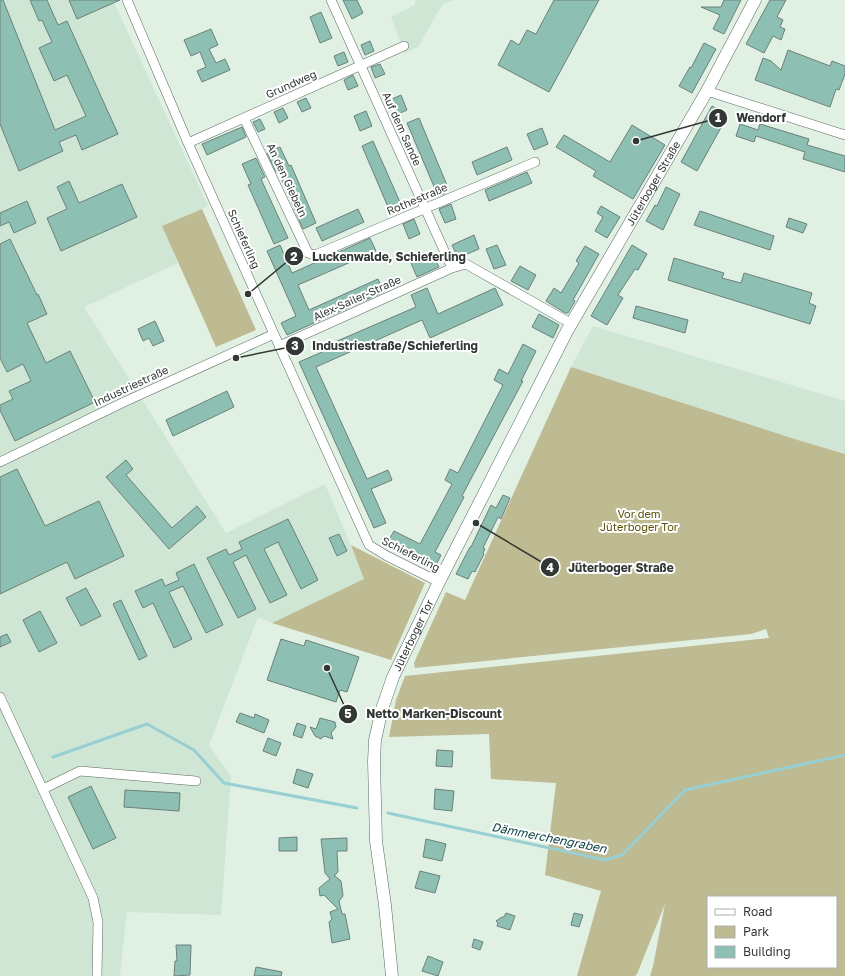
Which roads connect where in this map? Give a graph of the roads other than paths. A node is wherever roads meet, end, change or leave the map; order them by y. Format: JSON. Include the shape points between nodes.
{"nodes":[{"id":1,"x":127,"y":0,"type":"edge"},
{"id":2,"x":331,"y":0,"type":"edge"},
{"id":3,"x":755,"y":0,"type":"edge"},
{"id":4,"x":404,"y":46,"type":"dead end"},
{"id":5,"x":361,"y":66,"type":"junction"},
{"id":6,"x":707,"y":91,"type":"junction"},
{"id":7,"x":244,"y":118,"type":"junction"},
{"id":8,"x":845,"y":135,"type":"edge"},
{"id":9,"x":188,"y":143,"type":"junction"},
{"id":10,"x":535,"y":162,"type":"dead end"},
{"id":11,"x":425,"y":209,"type":"junction"},
{"id":12,"x":308,"y":253,"type":"joint"},
{"id":13,"x":452,"y":268,"type":"junction"},
{"id":14,"x":572,"y":324,"type":"junction"},
{"id":15,"x":274,"y":334,"type":"junction"},
{"id":16,"x":279,"y":346,"type":"junction"},
{"id":17,"x":0,"y":462,"type":"edge"},
{"id":18,"x":439,"y":582,"type":"junction"},
{"id":19,"x":0,"y":697,"type":"edge"},
{"id":20,"x":196,"y":781,"type":"dead end"},
{"id":21,"x":43,"y":789,"type":"junction"},
{"id":22,"x":97,"y":976,"type":"edge"},
{"id":23,"x":392,"y":976,"type":"edge"}],
"edges":[{"from":1,"to":9,"type":"street","name":"Schieferling"},
{"from":2,"to":5,"type":"street","name":"Auf dem Sande"},
{"from":3,"to":6,"type":"main road","name":"Jüterboger Straße"},
{"from":4,"to":5,"type":"street","name":"Grundweg"},
{"from":5,"to":7,"type":"street","name":"Grundweg"},
{"from":5,"to":11,"type":"street","name":"Auf dem Sande"},
{"from":6,"to":8,"type":"street"},
{"from":6,"to":14,"type":"main road","name":"Jüterboger Straße"},
{"from":7,"to":9,"type":"street","name":"Grundweg"},
{"from":7,"to":12,"type":"street","name":"An den Giebeln"},
{"from":9,"to":15,"type":"street","name":"Schieferling"},
{"from":10,"to":11,"type":"street","name":"Rothestraße"},
{"from":11,"to":12,"type":"street","name":"Rothestraße","via":[[315,255]]},
{"from":11,"to":13,"type":"street","name":"Auf dem Sande"},
{"from":13,"to":14,"type":"street","name":"Alex-Sailer-Straße","via":[[462,264],[470,265]]},
{"from":13,"to":16,"type":"street","name":"Alex-Sailer-Straße"},
{"from":14,"to":18,"type":"main road","name":"Jüterboger Tor"},
{"from":15,"to":16,"type":"street","name":"Schieferling"},
{"from":15,"to":17,"type":"street","name":"Industriestraße"},
{"from":16,"to":18,"type":"street","name":"Schieferling","via":[[369,545]]},
{"from":18,"to":23,"type":"main road","name":"Jüterboger Tor","via":[[393,677],[375,740],[376,841]]},
{"from":19,"to":21,"type":"street"},
{"from":20,"to":21,"type":"street","via":[[80,771]]},
{"from":21,"to":22,"type":"street","via":[[93,898],[98,922]]}]}
